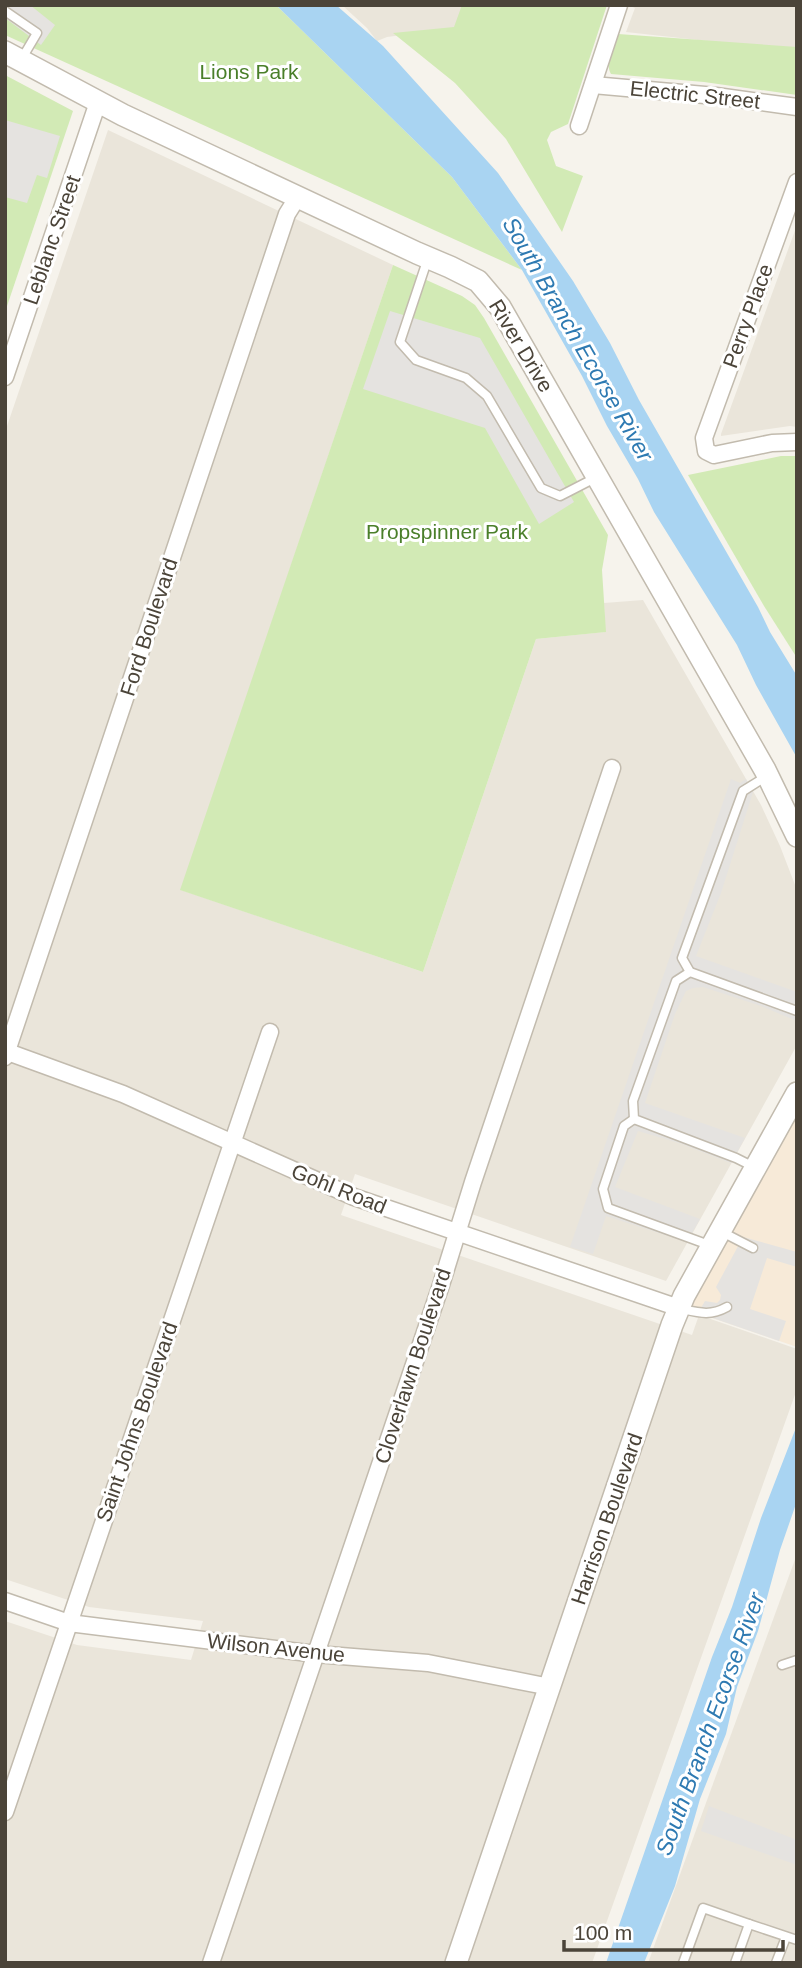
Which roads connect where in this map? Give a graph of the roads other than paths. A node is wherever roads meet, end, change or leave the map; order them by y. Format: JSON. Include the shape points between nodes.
{"nodes":[{"id":1,"x":619,"y":5,"type":"edge"},
{"id":2,"x":5,"y":11,"type":"edge"},
{"id":3,"x":13,"y":56,"type":"edge"},
{"id":4,"x":593,"y":85,"type":"junction"},
{"id":5,"x":98,"y":102,"type":"junction"},
{"id":6,"x":797,"y":107,"type":"edge"},
{"id":7,"x":579,"y":126,"type":"dead end"},
{"id":8,"x":797,"y":182,"type":"edge"},
{"id":9,"x":297,"y":198,"type":"junction"},
{"id":10,"x":428,"y":258,"type":"junction"},
{"id":11,"x":5,"y":377,"type":"edge"},
{"id":12,"x":797,"y":442,"type":"edge"},
{"id":13,"x":597,"y":477,"type":"junction"},
{"id":14,"x":612,"y":768,"type":"dead end"},
{"id":15,"x":767,"y":775,"type":"junction"},
{"id":16,"x":797,"y":836,"type":"edge"},
{"id":17,"x":690,"y":972,"type":"junction"},
{"id":18,"x":797,"y":1011,"type":"edge"},
{"id":19,"x":270,"y":1032,"type":"dead end"},
{"id":20,"x":6,"y":1053,"type":"edge"},
{"id":21,"x":797,"y":1093,"type":"edge"},
{"id":22,"x":635,"y":1119,"type":"junction"},
{"id":23,"x":232,"y":1143,"type":"junction"},
{"id":24,"x":755,"y":1168,"type":"junction"},
{"id":25,"x":457,"y":1233,"type":"junction"},
{"id":26,"x":716,"y":1238,"type":"junction"},
{"id":27,"x":753,"y":1248,"type":"dead end"},
{"id":28,"x":727,"y":1307,"type":"dead end"},
{"id":29,"x":679,"y":1308,"type":"junction"},
{"id":30,"x":5,"y":1601,"type":"edge"},
{"id":31,"x":69,"y":1623,"type":"junction"},
{"id":32,"x":316,"y":1654,"type":"junction"},
{"id":33,"x":797,"y":1660,"type":"edge"},
{"id":34,"x":782,"y":1665,"type":"dead end"},
{"id":35,"x":550,"y":1687,"type":"junction"},
{"id":36,"x":5,"y":1812,"type":"edge"},
{"id":37,"x":749,"y":1924,"type":"junction"},
{"id":38,"x":786,"y":1937,"type":"junction"},
{"id":39,"x":797,"y":1940,"type":"edge"},
{"id":40,"x":211,"y":1963,"type":"edge"},
{"id":41,"x":456,"y":1963,"type":"edge"},
{"id":42,"x":683,"y":1963,"type":"edge"},
{"id":43,"x":735,"y":1963,"type":"edge"},
{"id":44,"x":776,"y":1963,"type":"edge"}],
"edges":[{"from":1,"to":4,"type":"street"},
{"from":2,"to":3,"type":"lane","via":[[37,33]]},
{"from":3,"to":5,"type":"street","name":"River Drive"},
{"from":4,"to":6,"type":"street","name":"Electric Street"},
{"from":4,"to":7,"type":"street"},
{"from":5,"to":9,"type":"street","name":"River Drive"},
{"from":5,"to":11,"type":"street","name":"Leblanc Street"},
{"from":8,"to":12,"type":"street","name":"Perry Place","via":[[704,438],[706,451],[714,455]]},
{"from":9,"to":10,"type":"street","name":"River Drive"},
{"from":9,"to":20,"type":"street","name":"Ford Boulevard","via":[[287,214]]},
{"from":10,"to":13,"type":"street","name":"River Drive","via":[[478,281],[489,293]]},
{"from":10,"to":13,"type":"lane","via":[[400,342],[416,360],[466,378],[487,396],[541,488],[560,496]]},
{"from":13,"to":15,"type":"street","name":"River Drive"},
{"from":14,"to":25,"type":"street","name":"Cloverlawn Boulevard"},
{"from":15,"to":16,"type":"street","name":"River Drive"},
{"from":15,"to":17,"type":"lane","via":[[743,791],[682,958]]},
{"from":17,"to":18,"type":"lane"},
{"from":17,"to":22,"type":"lane","via":[[676,981],[633,1101]]},
{"from":19,"to":23,"type":"street","name":"Saint Johns Boulevard"},
{"from":20,"to":23,"type":"street","name":"Gohl Road","via":[[123,1094]]},
{"from":21,"to":24,"type":"street","name":"Harrison Boulevard"},
{"from":22,"to":24,"type":"lane"},
{"from":22,"to":26,"type":"lane","via":[[624,1126],[603,1189],[608,1208]]},
{"from":23,"to":25,"type":"street","name":"Gohl Road","via":[[354,1198]]},
{"from":23,"to":31,"type":"street","name":"Saint Johns Boulevard"},
{"from":24,"to":26,"type":"street","name":"Harrison Boulevard"},
{"from":25,"to":29,"type":"street","name":"Gohl Road"},
{"from":25,"to":32,"type":"street","name":"Cloverlawn Boulevard"},
{"from":26,"to":27,"type":"lane"},
{"from":26,"to":29,"type":"street","name":"Harrison Boulevard"},
{"from":28,"to":29,"type":"lane","via":[[716,1313]]},
{"from":29,"to":35,"type":"street","name":"Harrison Boulevard"},
{"from":30,"to":31,"type":"street","name":"Wilson Avenue"},
{"from":31,"to":32,"type":"street","name":"Wilson Avenue"},
{"from":31,"to":36,"type":"street","name":"Saint Johns Boulevard"},
{"from":32,"to":35,"type":"street","name":"Wilson Avenue","via":[[428,1663]]},
{"from":32,"to":40,"type":"street","name":"Cloverlawn Boulevard"},
{"from":33,"to":34,"type":"lane"},
{"from":35,"to":41,"type":"street","name":"Harrison Boulevard"},
{"from":37,"to":38,"type":"lane"},
{"from":37,"to":42,"type":"lane","via":[[704,1908]]},
{"from":37,"to":43,"type":"lane"},
{"from":38,"to":39,"type":"lane"},
{"from":38,"to":44,"type":"lane"}]}
